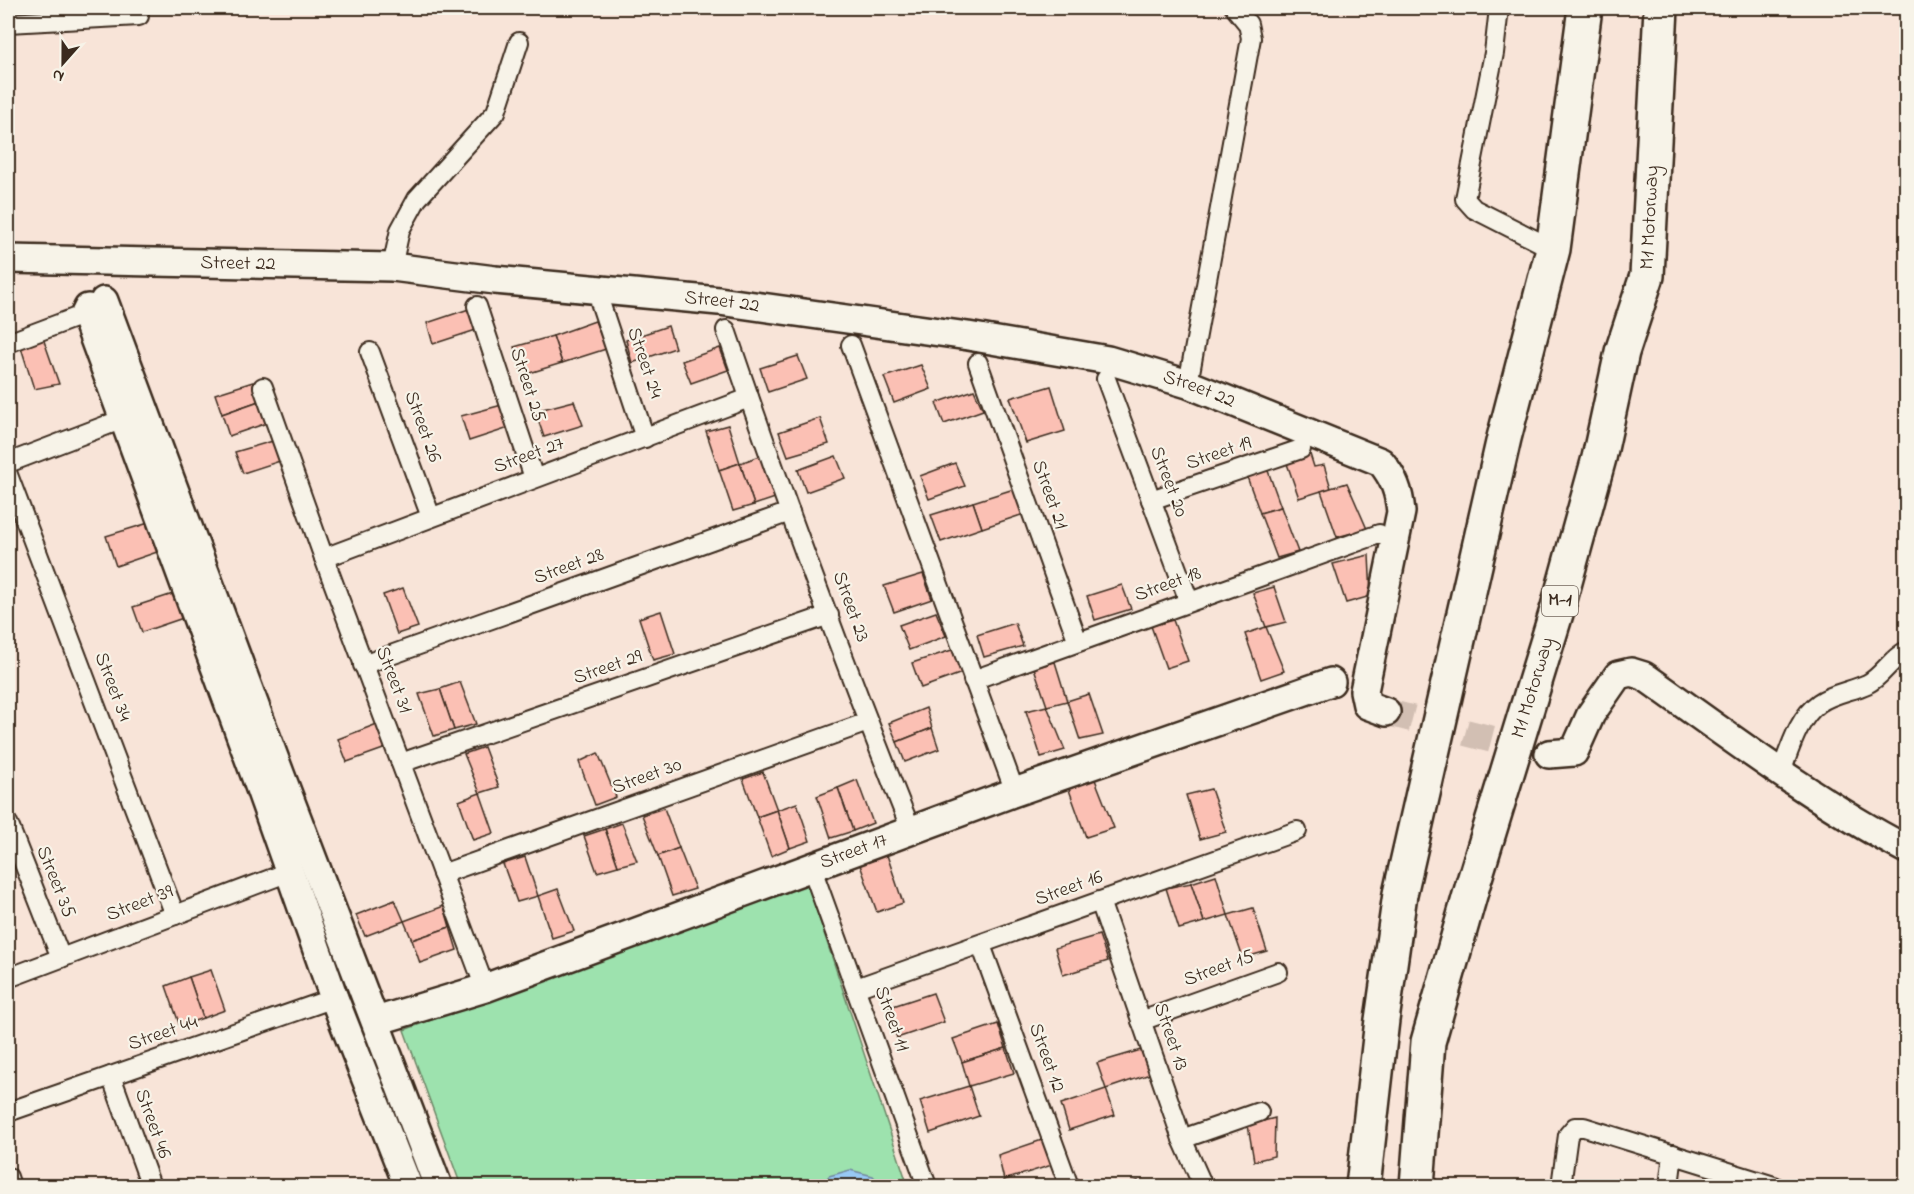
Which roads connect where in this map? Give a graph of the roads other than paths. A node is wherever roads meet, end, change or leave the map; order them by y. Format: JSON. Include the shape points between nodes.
{"nodes":[{"id":1,"x":1235,"y":8,"type":"edge"},
{"id":2,"x":1498,"y":8,"type":"edge"},
{"id":3,"x":1585,"y":8,"type":"edge"},
{"id":4,"x":1661,"y":8,"type":"edge"},
{"id":5,"x":139,"y":16,"type":"dead end"},
{"id":6,"x":8,"y":23,"type":"edge"},
{"id":7,"x":519,"y":42,"type":"dead end"},
{"id":8,"x":1553,"y":249,"type":"junction"},
{"id":9,"x":8,"y":258,"type":"edge"},
{"id":10,"x":392,"y":267,"type":"junction"},
{"id":11,"x":600,"y":302,"type":"dead end"},
{"id":12,"x":477,"y":306,"type":"dead end"},
{"id":13,"x":92,"y":308,"type":"junction"},
{"id":14,"x":726,"y":330,"type":"dead end"},
{"id":15,"x":8,"y":343,"type":"edge"},
{"id":16,"x":851,"y":345,"type":"dead end"},
{"id":17,"x":370,"y":352,"type":"dead end"},
{"id":18,"x":978,"y":363,"type":"dead end"},
{"id":19,"x":1106,"y":379,"type":"dead end"},
{"id":20,"x":1188,"y":384,"type":"junction"},
{"id":21,"x":263,"y":387,"type":"dead end"},
{"id":22,"x":749,"y":398,"type":"junction"},
{"id":23,"x":123,"y":419,"type":"junction"},
{"id":24,"x":645,"y":438,"type":"junction"},
{"id":25,"x":1301,"y":449,"type":"dead end"},
{"id":26,"x":8,"y":463,"type":"edge"},
{"id":27,"x":8,"y":475,"type":"edge"},
{"id":28,"x":534,"y":478,"type":"junction"},
{"id":29,"x":1151,"y":500,"type":"junction"},
{"id":30,"x":790,"y":512,"type":"junction"},
{"id":31,"x":431,"y":517,"type":"junction"},
{"id":32,"x":1379,"y":534,"type":"dead end"},
{"id":33,"x":324,"y":558,"type":"junction"},
{"id":34,"x":1189,"y":601,"type":"junction"},
{"id":35,"x":829,"y":615,"type":"junction"},
{"id":36,"x":1078,"y":642,"type":"junction"},
{"id":37,"x":1906,"y":651,"type":"edge"},
{"id":38,"x":363,"y":665,"type":"junction"},
{"id":39,"x":973,"y":680,"type":"junction"},
{"id":40,"x":1331,"y":682,"type":"dead end"},
{"id":41,"x":1386,"y":712,"type":"tunnel mouth"},
{"id":42,"x":868,"y":722,"type":"junction"},
{"id":43,"x":1549,"y":754,"type":"tunnel mouth"},
{"id":44,"x":400,"y":763,"type":"junction"},
{"id":45,"x":1781,"y":772,"type":"junction"},
{"id":46,"x":270,"y":781,"type":"junction"},
{"id":47,"x":1015,"y":792,"type":"junction"},
{"id":48,"x":8,"y":823,"type":"edge"},
{"id":49,"x":911,"y":830,"type":"junction"},
{"id":50,"x":1297,"y":831,"type":"dead end"},
{"id":51,"x":1906,"y":849,"type":"edge"},
{"id":52,"x":811,"y":866,"type":"junction"},
{"id":53,"x":289,"y":872,"type":"junction"},
{"id":54,"x":442,"y":874,"type":"junction"},
{"id":55,"x":1100,"y":901,"type":"junction"},
{"id":56,"x":175,"y":915,"type":"junction"},
{"id":57,"x":981,"y":945,"type":"junction"},
{"id":58,"x":61,"y":958,"type":"junction"},
{"id":59,"x":1278,"y":972,"type":"dead end"},
{"id":60,"x":8,"y":978,"type":"edge"},
{"id":61,"x":485,"y":988,"type":"junction"},
{"id":62,"x":856,"y":988,"type":"junction"},
{"id":63,"x":334,"y":998,"type":"junction"},
{"id":64,"x":376,"y":1021,"type":"junction"},
{"id":65,"x":1141,"y":1021,"type":"junction"},
{"id":66,"x":111,"y":1076,"type":"junction"},
{"id":67,"x":8,"y":1112,"type":"edge"},
{"id":68,"x":1259,"y":1112,"type":"dead end"},
{"id":69,"x":1182,"y":1139,"type":"junction"},
{"id":70,"x":1673,"y":1154,"type":"junction"},
{"id":71,"x":8,"y":1177,"type":"edge"},
{"id":72,"x":11,"y":1186,"type":"edge"},
{"id":73,"x":151,"y":1186,"type":"edge"},
{"id":74,"x":408,"y":1186,"type":"edge"},
{"id":75,"x":438,"y":1186,"type":"edge"},
{"id":76,"x":927,"y":1186,"type":"edge"},
{"id":77,"x":1069,"y":1186,"type":"edge"},
{"id":78,"x":1203,"y":1186,"type":"edge"},
{"id":79,"x":1363,"y":1186,"type":"edge"},
{"id":80,"x":1417,"y":1186,"type":"edge"},
{"id":81,"x":1561,"y":1186,"type":"edge"},
{"id":82,"x":1669,"y":1186,"type":"edge"},
{"id":83,"x":1774,"y":1186,"type":"edge"}],
"edges":[{"from":1,"to":20,"type":"street","via":[[1248,24],[1251,38]]},
{"from":2,"to":8,"type":"street","via":[[1494,53],[1466,199],[1474,209]]},
{"from":3,"to":8,"type":"highway"},
{"from":4,"to":80,"type":"highway","name":"M1 Motorway","number":"M-1","via":[[1647,276],[1622,352],[1599,458],[1558,607],[1428,1042]]},
{"from":5,"to":6,"type":"street"},
{"from":7,"to":10,"type":"street","via":[[496,112],[417,199],[400,230]]},
{"from":8,"to":79,"type":"highway","via":[[1504,438],[1400,894]]},
{"from":9,"to":10,"type":"street","name":"Street 22"},
{"from":10,"to":20,"type":"street","name":"Street 22","via":[[718,301],[968,336],[1108,360]]},
{"from":11,"to":24,"type":"street","name":"Street 24"},
{"from":12,"to":28,"type":"street","name":"Street 25"},
{"from":13,"to":15,"type":"street"},
{"from":13,"to":23,"type":"street"},
{"from":13,"to":46,"type":"street"},
{"from":14,"to":22,"type":"street","name":"Street 23"},
{"from":16,"to":39,"type":"street"},
{"from":17,"to":31,"type":"street","name":"Street 26"},
{"from":18,"to":36,"type":"street","name":"Street 21"},
{"from":19,"to":29,"type":"street","name":"Street 20"},
{"from":20,"to":41,"type":"street","name":"Street 22","via":[[1381,462],[1399,491],[1401,512],[1364,691],[1367,705]]},
{"from":21,"to":33,"type":"street","name":"Street 31"},
{"from":22,"to":24,"type":"street","name":"Street 27"},
{"from":22,"to":30,"type":"street","name":"Street 23"},
{"from":23,"to":26,"type":"street"},
{"from":23,"to":46,"type":"street"},
{"from":24,"to":28,"type":"street","name":"Street 27"},
{"from":25,"to":29,"type":"street","name":"Street 19"},
{"from":27,"to":56,"type":"street","name":"Street 34"},
{"from":28,"to":31,"type":"street","name":"Street 27"},
{"from":29,"to":34,"type":"street","name":"Street 20"},
{"from":30,"to":35,"type":"street","name":"Street 23"},
{"from":30,"to":38,"type":"street","name":"Street 28"},
{"from":31,"to":33,"type":"street","name":"Street 27"},
{"from":32,"to":34,"type":"street","name":"Street 18"},
{"from":33,"to":38,"type":"street","name":"Street 31"},
{"from":34,"to":36,"type":"street","name":"Street 18"},
{"from":35,"to":42,"type":"street","name":"Street 23"},
{"from":35,"to":44,"type":"street","name":"Street 29"},
{"from":36,"to":39,"type":"street","name":"Street 18"},
{"from":37,"to":45,"type":"street","via":[[1894,657],[1868,684],[1820,702],[1808,713]]},
{"from":38,"to":44,"type":"street","name":"Street 31"},
{"from":39,"to":47,"type":"street"},
{"from":40,"to":47,"type":"street","name":"Street 17"},
{"from":42,"to":49,"type":"street","name":"Street 23"},
{"from":42,"to":54,"type":"street","name":"Street 30"},
{"from":43,"to":45,"type":"street","via":[[1574,752],[1591,714],[1618,675],[1631,672],[1644,676]]},
{"from":44,"to":54,"type":"street","name":"Street 31"},
{"from":45,"to":51,"type":"street"},
{"from":46,"to":53,"type":"street"},
{"from":46,"to":64,"type":"street"},
{"from":47,"to":49,"type":"street","name":"Street 17"},
{"from":48,"to":58,"type":"street","name":"Street 35"},
{"from":49,"to":52,"type":"street","name":"Street 17"},
{"from":50,"to":55,"type":"street","name":"Street 16"},
{"from":52,"to":61,"type":"street","name":"Street 17"},
{"from":52,"to":62,"type":"street","name":"Street 11"},
{"from":53,"to":56,"type":"street","name":"Street 39"},
{"from":53,"to":63,"type":"street"},
{"from":54,"to":61,"type":"street","name":"Street 31"},
{"from":55,"to":57,"type":"street","name":"Street 16"},
{"from":55,"to":65,"type":"street","name":"Street 13"},
{"from":56,"to":58,"type":"street","name":"Street 39"},
{"from":57,"to":62,"type":"street","name":"Street 16"},
{"from":57,"to":77,"type":"street","name":"Street 12"},
{"from":58,"to":60,"type":"street","name":"Street 39"},
{"from":59,"to":65,"type":"street","name":"Street 15"},
{"from":61,"to":64,"type":"street","name":"Street 17"},
{"from":62,"to":76,"type":"street","name":"Street 11"},
{"from":63,"to":66,"type":"street","name":"Street 44"},
{"from":63,"to":74,"type":"street"},
{"from":64,"to":75,"type":"street"},
{"from":65,"to":69,"type":"street","name":"Street 13"},
{"from":66,"to":67,"type":"street","name":"Street 44"},
{"from":66,"to":73,"type":"street","name":"Street 46"},
{"from":68,"to":69,"type":"street"},
{"from":69,"to":78,"type":"street","name":"Street 13"},
{"from":70,"to":81,"type":"street","via":[[1575,1127],[1568,1136]]},
{"from":70,"to":82,"type":"street"},
{"from":70,"to":83,"type":"street"},
{"from":71,"to":72,"type":"street"}]}
